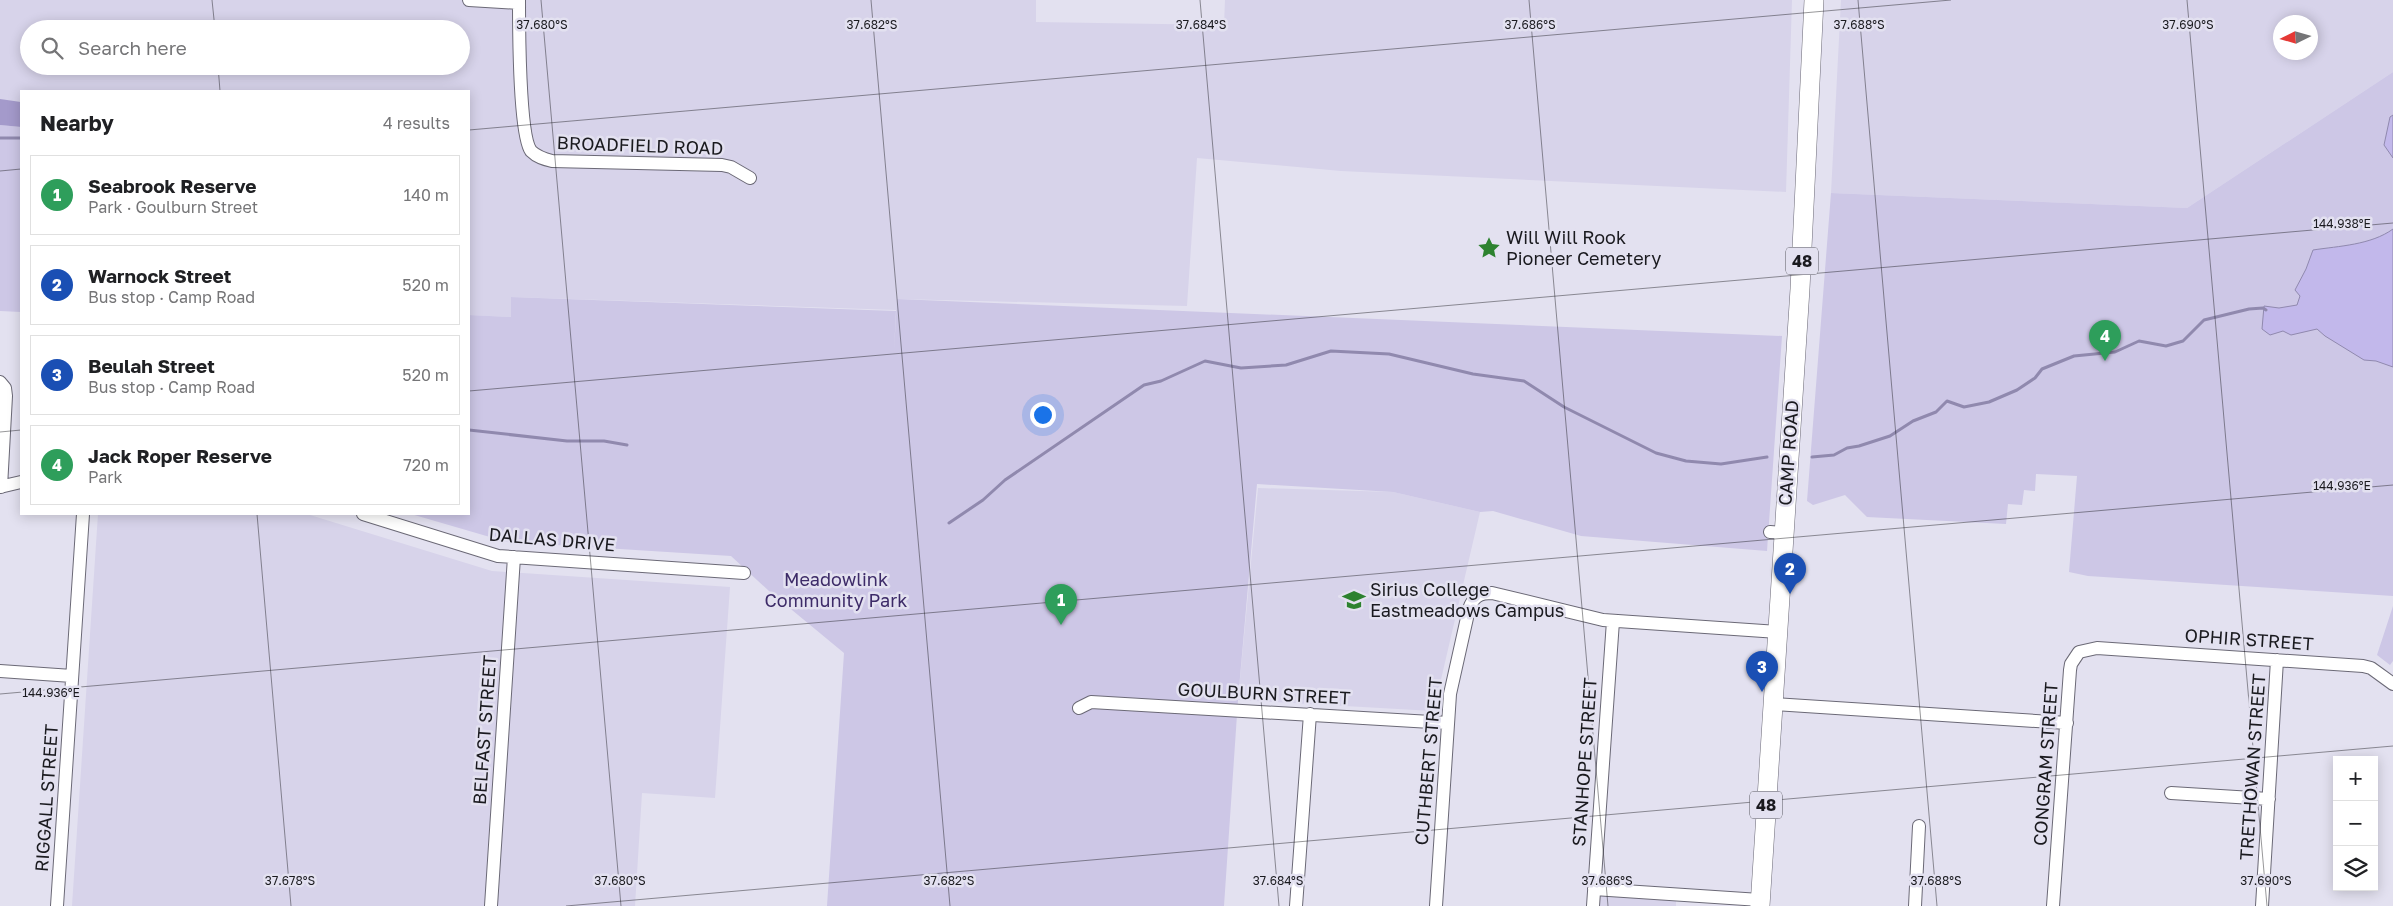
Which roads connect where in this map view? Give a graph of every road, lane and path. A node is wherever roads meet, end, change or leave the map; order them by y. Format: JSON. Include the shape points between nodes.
{"nodes":[{"id":1,"x":469,"y":0,"type":"edge"},
{"id":2,"x":1814,"y":0,"type":"edge"},
{"id":3,"x":519,"y":1,"type":"edge"},
{"id":4,"x":750,"y":178,"type":"dead end"},
{"id":5,"x":0,"y":382,"type":"edge"},
{"id":6,"x":20,"y":482,"type":"edge"},
{"id":7,"x":0,"y":487,"type":"edge"},
{"id":8,"x":83,"y":515,"type":"edge"},
{"id":9,"x":366,"y":515,"type":"edge"},
{"id":10,"x":514,"y":557,"type":"junction"},
{"id":11,"x":744,"y":573,"type":"dead end"},
{"id":12,"x":1612,"y":621,"type":"junction"},
{"id":13,"x":1778,"y":632,"type":"junction"},
{"id":14,"x":2097,"y":648,"type":"joint"},
{"id":15,"x":2278,"y":660,"type":"junction"},
{"id":16,"x":0,"y":671,"type":"edge"},
{"id":17,"x":72,"y":676,"type":"junction"},
{"id":18,"x":2393,"y":684,"type":"edge"},
{"id":19,"x":1773,"y":704,"type":"junction"},
{"id":20,"x":1079,"y":708,"type":"dead end"},
{"id":21,"x":1310,"y":714,"type":"junction"},
{"id":22,"x":1448,"y":723,"type":"junction"},
{"id":23,"x":2067,"y":723,"type":"junction"},
{"id":24,"x":2171,"y":793,"type":"dead end"},
{"id":25,"x":2269,"y":799,"type":"junction"},
{"id":26,"x":1919,"y":826,"type":"dead end"},
{"id":27,"x":1594,"y":889,"type":"junction"},
{"id":28,"x":1761,"y":904,"type":"edge"},
{"id":29,"x":2054,"y":904,"type":"edge"},
{"id":30,"x":57,"y":906,"type":"edge"},
{"id":31,"x":491,"y":906,"type":"edge"},
{"id":32,"x":1296,"y":906,"type":"edge"},
{"id":33,"x":1436,"y":906,"type":"edge"},
{"id":34,"x":1593,"y":906,"type":"edge"},
{"id":35,"x":1915,"y":906,"type":"edge"},
{"id":36,"x":2262,"y":906,"type":"edge"}],
"edges":[{"from":1,"to":3,"type":"street"},
{"from":2,"to":13,"type":"main road","name":"CAMP ROAD","number":"48","via":[[1800,289],[1777,532]]},
{"from":3,"to":4,"type":"street","name":"BROADFIELD ROAD","via":[[526,134],[531,150],[537,156],[552,161],[722,165]]},
{"from":5,"to":7,"type":"street","via":[[6,396]]},
{"from":6,"to":7,"type":"street"},
{"from":8,"to":17,"type":"street","name":"RIGGALL STREET"},
{"from":9,"to":10,"type":"street","name":"DALLAS DRIVE","via":[[485,553]]},
{"from":10,"to":11,"type":"street","name":"DALLAS DRIVE"},
{"from":10,"to":31,"type":"street","name":"BELFAST STREET"},
{"from":12,"to":13,"type":"street"},
{"from":12,"to":22,"type":"street","name":"CUTHBERT STREET","via":[[1500,594],[1479,594],[1469,609],[1450,694]]},
{"from":12,"to":27,"type":"street","name":"STANHOPE STREET"},
{"from":13,"to":19,"type":"main road","name":"CAMP ROAD","number":"48"},
{"from":14,"to":15,"type":"street","name":"OPHIR STREET"},
{"from":14,"to":23,"type":"street","name":"CONGRAM STREET","via":[[2079,652],[2071,664]]},
{"from":15,"to":18,"type":"street","name":"OPHIR STREET","via":[[2363,666]]},
{"from":15,"to":25,"type":"street","name":"TRETHOWAN STREET"},
{"from":16,"to":17,"type":"street"},
{"from":17,"to":30,"type":"street","name":"RIGGALL STREET"},
{"from":19,"to":23,"type":"street"},
{"from":19,"to":28,"type":"main road","name":"CAMP ROAD","number":"48"},
{"from":20,"to":21,"type":"street","name":"GOULBURN STREET","via":[[1091,702]]},
{"from":21,"to":22,"type":"street","name":"GOULBURN STREET"},
{"from":21,"to":32,"type":"street"},
{"from":22,"to":33,"type":"street","name":"CUTHBERT STREET"},
{"from":23,"to":29,"type":"street","name":"CONGRAM STREET"},
{"from":24,"to":25,"type":"street"},
{"from":25,"to":36,"type":"street","name":"TRETHOWAN STREET"},
{"from":26,"to":35,"type":"street"},
{"from":27,"to":28,"type":"street"},
{"from":27,"to":34,"type":"street","name":"STANHOPE STREET"}]}
